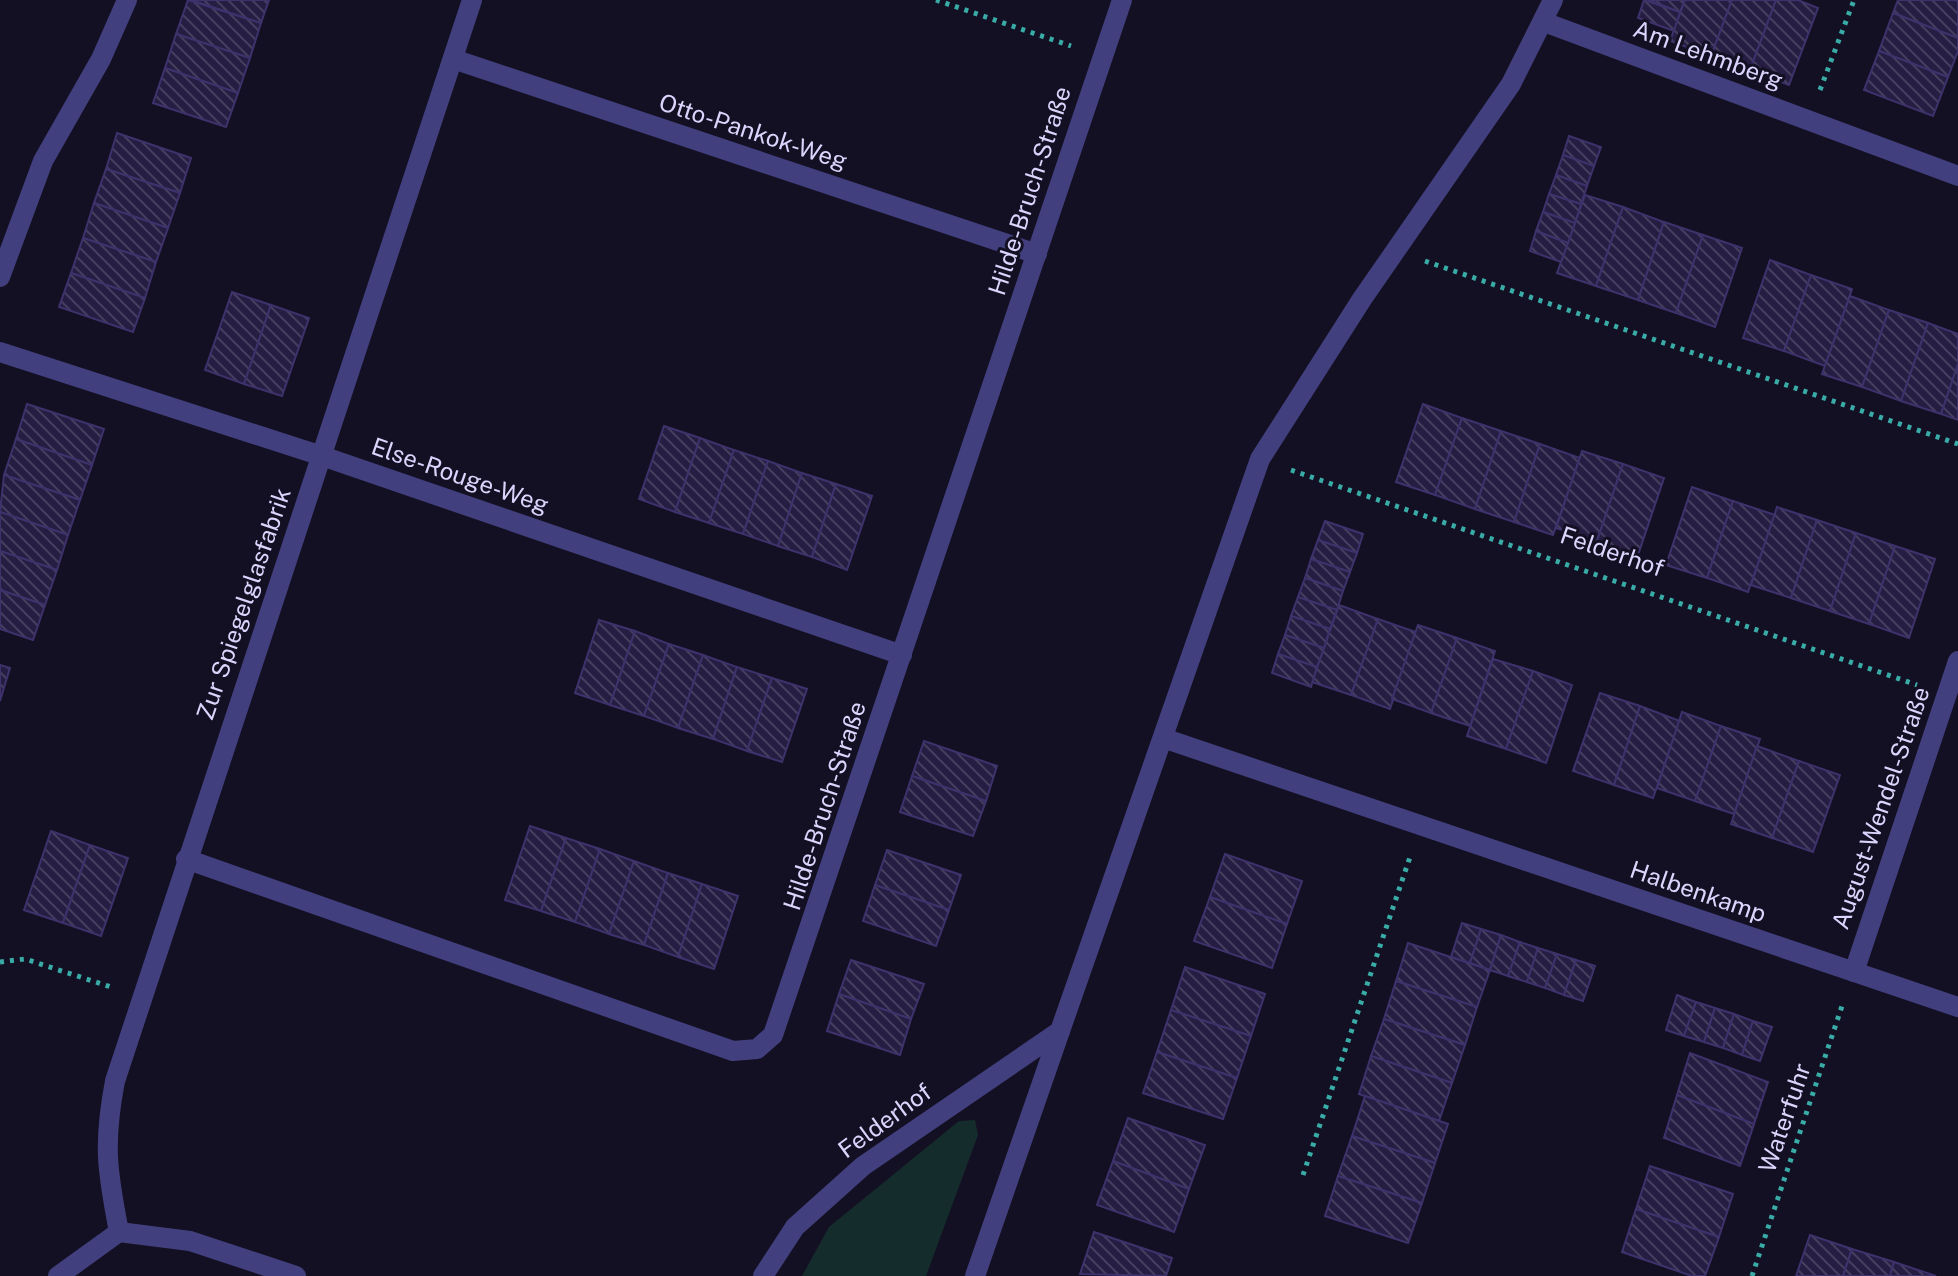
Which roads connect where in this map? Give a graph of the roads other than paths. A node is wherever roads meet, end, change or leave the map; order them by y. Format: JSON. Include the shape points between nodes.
{"nodes":[{"id":1,"x":127,"y":0,"type":"edge"},
{"id":2,"x":472,"y":0,"type":"edge"},
{"id":3,"x":1122,"y":0,"type":"edge"},
{"id":4,"x":1553,"y":0,"type":"edge"},
{"id":5,"x":1544,"y":22,"type":"junction"},
{"id":6,"x":453,"y":59,"type":"junction"},
{"id":7,"x":1958,"y":176,"type":"edge"},
{"id":8,"x":1037,"y":254,"type":"junction"},
{"id":9,"x":0,"y":277,"type":"edge"},
{"id":10,"x":0,"y":352,"type":"edge"},
{"id":11,"x":322,"y":456,"type":"junction"},
{"id":12,"x":902,"y":655,"type":"junction"},
{"id":13,"x":1958,"y":661,"type":"edge"},
{"id":14,"x":1163,"y":738,"type":"junction"},
{"id":15,"x":186,"y":859,"type":"junction"},
{"id":16,"x":1854,"y":972,"type":"junction"},
{"id":17,"x":1958,"y":1007,"type":"edge"},
{"id":18,"x":1060,"y":1031,"type":"junction"},
{"id":19,"x":119,"y":1232,"type":"junction"},
{"id":20,"x":58,"y":1276,"type":"edge"},
{"id":21,"x":296,"y":1276,"type":"edge"},
{"id":22,"x":763,"y":1276,"type":"edge"},
{"id":23,"x":975,"y":1276,"type":"edge"}],
"edges":[{"from":1,"to":9,"type":"street","via":[[101,59],[43,161]]},
{"from":2,"to":6,"type":"street","name":"Zur Spiegelglasfabrik"},
{"from":3,"to":8,"type":"street","name":"Hilde-Bruch-Straße"},
{"from":4,"to":5,"type":"street"},
{"from":5,"to":7,"type":"street","name":"Am Lehmberg"},
{"from":5,"to":14,"type":"street","via":[[1511,84],[1362,299],[1260,459]]},
{"from":6,"to":8,"type":"street","name":"Otto-Pankok-Weg"},
{"from":6,"to":11,"type":"street","name":"Zur Spiegelglasfabrik"},
{"from":8,"to":12,"type":"street","name":"Hilde-Bruch-Straße"},
{"from":10,"to":11,"type":"street","name":"Else-Rouge-Weg"},
{"from":11,"to":12,"type":"street","name":"Else-Rouge-Weg"},
{"from":11,"to":15,"type":"street","name":"Zur Spiegelglasfabrik"},
{"from":12,"to":15,"type":"street","name":"Hilde-Bruch-Straße","via":[[782,1014],[773,1035],[757,1049],[733,1051]]},
{"from":13,"to":16,"type":"street","name":"August-Wendel-Straße"},
{"from":14,"to":16,"type":"street","name":"Halbenkamp"},
{"from":14,"to":18,"type":"street"},
{"from":15,"to":19,"type":"street","name":"Zur Spiegelglasfabrik","via":[[115,1081],[106,1131]]},
{"from":16,"to":17,"type":"street","name":"Halbenkamp"},
{"from":18,"to":22,"type":"street","name":"Felderhof","via":[[863,1166],[795,1227]]},
{"from":18,"to":23,"type":"street"},
{"from":19,"to":20,"type":"street"},
{"from":19,"to":21,"type":"street","via":[[190,1241]]}]}
